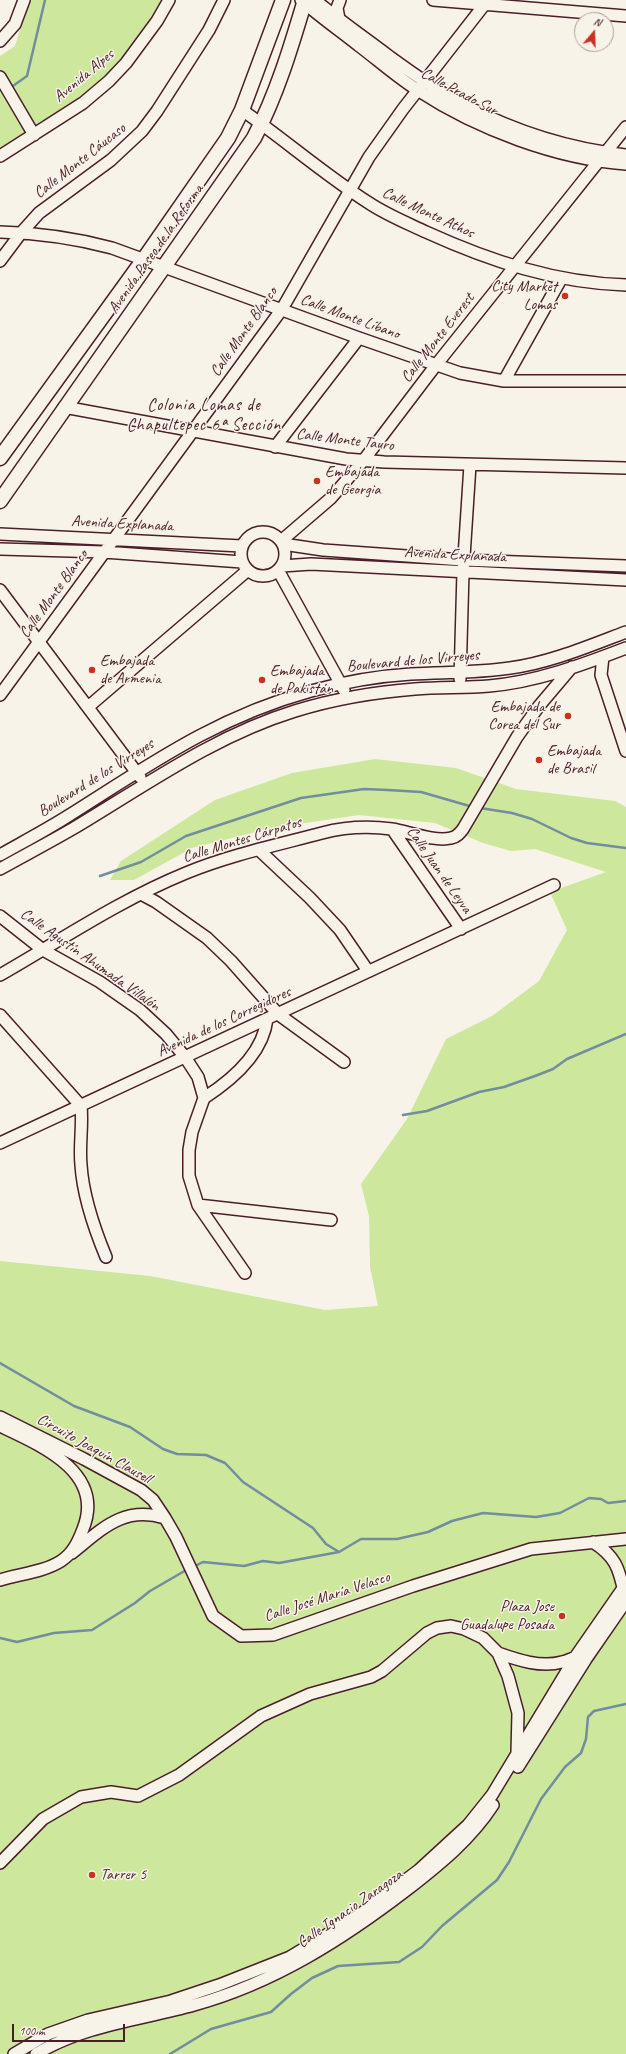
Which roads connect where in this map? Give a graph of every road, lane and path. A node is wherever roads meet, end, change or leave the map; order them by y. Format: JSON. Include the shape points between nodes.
{"nodes":[{"id":1,"x":24,"y":0,"type":"edge"},
{"id":2,"x":169,"y":0,"type":"edge"},
{"id":3,"x":224,"y":0,"type":"edge"},
{"id":4,"x":283,"y":0,"type":"edge"},
{"id":5,"x":340,"y":0,"type":"edge"},
{"id":6,"x":433,"y":0,"type":"edge"},
{"id":7,"x":306,"y":1,"type":"edge"},
{"id":8,"x":487,"y":2,"type":"edge"},
{"id":9,"x":626,"y":16,"type":"edge"},
{"id":10,"x":339,"y":19,"type":"junction"},
{"id":11,"x":0,"y":41,"type":"edge"},
{"id":12,"x":0,"y":77,"type":"edge"},
{"id":13,"x":425,"y":82,"type":"junction"},
{"id":14,"x":418,"y":91,"type":"junction"},
{"id":15,"x":242,"y":110,"type":"junction"},
{"id":16,"x":261,"y":124,"type":"junction"},
{"id":17,"x":626,"y":127,"type":"edge"},
{"id":18,"x":34,"y":135,"type":"junction"},
{"id":19,"x":549,"y":144,"type":"junction"},
{"id":20,"x":626,"y":155,"type":"edge"},
{"id":21,"x":0,"y":156,"type":"edge"},
{"id":22,"x":602,"y":157,"type":"junction"},
{"id":23,"x":626,"y":164,"type":"edge"},
{"id":24,"x":350,"y":190,"type":"junction"},
{"id":25,"x":0,"y":232,"type":"edge"},
{"id":26,"x":21,"y":233,"type":"junction"},
{"id":27,"x":144,"y":259,"type":"junction"},
{"id":28,"x":0,"y":261,"type":"edge"},
{"id":29,"x":514,"y":266,"type":"junction"},
{"id":30,"x":165,"y":267,"type":"junction"},
{"id":31,"x":561,"y":279,"type":"junction"},
{"id":32,"x":626,"y":285,"type":"edge"},
{"id":33,"x":282,"y":309,"type":"junction"},
{"id":34,"x":359,"y":338,"type":"junction"},
{"id":35,"x":436,"y":365,"type":"junction"},
{"id":36,"x":504,"y":381,"type":"junction"},
{"id":37,"x":626,"y":381,"type":"edge"},
{"id":38,"x":64,"y":407,"type":"junction"},
{"id":39,"x":193,"y":431,"type":"junction"},
{"id":40,"x":275,"y":447,"type":"junction"},
{"id":41,"x":0,"y":458,"type":"edge"},
{"id":42,"x":363,"y":461,"type":"junction"},
{"id":43,"x":470,"y":465,"type":"junction"},
{"id":44,"x":626,"y":468,"type":"edge"},
{"id":45,"x":0,"y":500,"type":"edge"},
{"id":46,"x":0,"y":534,"type":"edge"},
{"id":47,"x":114,"y":539,"type":"junction"},
{"id":48,"x":282,"y":543,"type":"junction"},
{"id":49,"x":242,"y":546,"type":"junction"},
{"id":50,"x":0,"y":549,"type":"edge"},
{"id":51,"x":104,"y":552,"type":"junction"},
{"id":52,"x":463,"y":560,"type":"junction"},
{"id":53,"x":245,"y":566,"type":"junction"},
{"id":54,"x":626,"y":566,"type":"edge"},
{"id":55,"x":280,"y":568,"type":"junction"},
{"id":56,"x":463,"y":572,"type":"junction"},
{"id":57,"x":626,"y":580,"type":"edge"},
{"id":58,"x":0,"y":590,"type":"edge"},
{"id":59,"x":626,"y":632,"type":"edge"},
{"id":60,"x":38,"y":643,"type":"junction"},
{"id":61,"x":626,"y":648,"type":"edge"},
{"id":62,"x":603,"y":657,"type":"junction"},
{"id":63,"x":572,"y":667,"type":"junction"},
{"id":64,"x":460,"y":672,"type":"junction"},
{"id":65,"x":341,"y":684,"type":"junction"},
{"id":66,"x":460,"y":688,"type":"junction"},
{"id":67,"x":0,"y":695,"type":"edge"},
{"id":68,"x":348,"y":698,"type":"junction"},
{"id":69,"x":88,"y":707,"type":"junction"},
{"id":70,"x":626,"y":751,"type":"edge"},
{"id":71,"x":136,"y":772,"type":"junction"},
{"id":72,"x":145,"y":784,"type":"junction"},
{"id":73,"x":392,"y":829,"type":"junction"},
{"id":74,"x":259,"y":850,"type":"junction"},
{"id":75,"x":0,"y":855,"type":"edge"},
{"id":76,"x":0,"y":868,"type":"edge"},
{"id":77,"x":554,"y":885,"type":"dead end"},
{"id":78,"x":141,"y":894,"type":"junction"},
{"id":79,"x":0,"y":916,"type":"edge"},
{"id":80,"x":461,"y":929,"type":"junction"},
{"id":81,"x":43,"y":950,"type":"junction"},
{"id":82,"x":368,"y":971,"type":"junction"},
{"id":83,"x":0,"y":975,"type":"edge"},
{"id":84,"x":278,"y":1014,"type":"junction"},
{"id":85,"x":0,"y":1015,"type":"edge"},
{"id":86,"x":267,"y":1019,"type":"junction"},
{"id":87,"x":185,"y":1058,"type":"junction"},
{"id":88,"x":344,"y":1062,"type":"dead end"},
{"id":89,"x":204,"y":1098,"type":"junction"},
{"id":90,"x":81,"y":1106,"type":"junction"},
{"id":91,"x":0,"y":1143,"type":"edge"},
{"id":92,"x":198,"y":1205,"type":"junction"},
{"id":93,"x":331,"y":1220,"type":"dead end"},
{"id":94,"x":106,"y":1257,"type":"dead end"},
{"id":95,"x":245,"y":1273,"type":"dead end"},
{"id":96,"x":0,"y":1417,"type":"edge"},
{"id":97,"x":0,"y":1426,"type":"edge"},
{"id":98,"x":165,"y":1518,"type":"junction"},
{"id":99,"x":626,"y":1539,"type":"edge"},
{"id":100,"x":593,"y":1542,"type":"junction"},
{"id":101,"x":72,"y":1553,"type":"junction"},
{"id":102,"x":0,"y":1580,"type":"edge"},
{"id":103,"x":624,"y":1586,"type":"edge"},
{"id":104,"x":626,"y":1602,"type":"edge"},
{"id":105,"x":498,"y":1653,"type":"junction"},
{"id":106,"x":581,"y":1658,"type":"junction"},
{"id":107,"x":516,"y":1756,"type":"junction"},
{"id":108,"x":0,"y":1863,"type":"edge"},
{"id":109,"x":14,"y":2054,"type":"edge"},
{"id":110,"x":36,"y":2054,"type":"edge"}],
"edges":[{"from":1,"to":11,"type":"street","via":[[16,24]]},
{"from":2,"to":18,"type":"street","name":"Avenida Alpes","via":[[126,63],[109,81],[83,103]]},
{"from":3,"to":26,"type":"street","name":"Calle Monte Cáucaso","via":[[209,30],[142,131],[111,160],[39,213]]},
{"from":4,"to":15,"type":"main road","name":"Avenida Paseo de la Reforma"},
{"from":5,"to":10,"type":"street","via":[[337,8]]},
{"from":6,"to":8,"type":"street"},
{"from":7,"to":10,"type":"street","name":"Calle Prado Sur"},
{"from":7,"to":14,"type":"street","name":"Calle Prado Sur"},
{"from":7,"to":16,"type":"main road","name":"Avenida Paseo de la Reforma","via":[[287,61]]},
{"from":8,"to":9,"type":"street"},
{"from":8,"to":13,"type":"street","name":"Calle Monte Blanco"},
{"from":10,"to":13,"type":"street","name":"Calle Prado Sur"},
{"from":12,"to":18,"type":"street"},
{"from":13,"to":14,"type":"street","name":"Calle Monte Blanco"},
{"from":13,"to":19,"type":"street","name":"Calle Prado Sur","via":[[484,115]]},
{"from":14,"to":19,"type":"street","name":"Calle Prado Sur","via":[[468,118]]},
{"from":14,"to":24,"type":"street","name":"Calle Monte Blanco","via":[[373,150]]},
{"from":15,"to":16,"type":"street","name":"Calle Monte Athos"},
{"from":15,"to":27,"type":"main road","name":"Avenida Paseo de la Reforma","via":[[224,143]]},
{"from":16,"to":24,"type":"street","name":"Calle Monte Athos"},
{"from":16,"to":30,"type":"main road","name":"Avenida Paseo de la Reforma"},
{"from":17,"to":22,"type":"street","name":"Calle Monte Everest"},
{"from":18,"to":21,"type":"street","name":"Avenida Alpes"},
{"from":19,"to":22,"type":"street","name":"Calle Prado Sur"},
{"from":20,"to":22,"type":"street","name":"Calle Prado Sur"},
{"from":22,"to":23,"type":"street","name":"Calle Prado Sur"},
{"from":22,"to":29,"type":"street","name":"Calle Monte Everest"},
{"from":24,"to":29,"type":"street","name":"Calle Monte Athos","via":[[397,219],[468,250]]},
{"from":24,"to":33,"type":"street","name":"Calle Monte Blanco"},
{"from":25,"to":26,"type":"street","name":"Calle Monte Líbano"},
{"from":26,"to":27,"type":"street","name":"Calle Monte Líbano","via":[[83,241]]},
{"from":26,"to":28,"type":"street","name":"Calle Monte Cáucaso"},
{"from":27,"to":30,"type":"street","name":"Calle Monte Líbano"},
{"from":27,"to":41,"type":"main road","name":"Avenida Paseo de la Reforma"},
{"from":29,"to":31,"type":"street","name":"Calle Monte Athos"},
{"from":29,"to":35,"type":"street","name":"Calle Monte Everest"},
{"from":30,"to":33,"type":"street","name":"Calle Monte Líbano"},
{"from":30,"to":38,"type":"main road","name":"Avenida Paseo de la Reforma"},
{"from":31,"to":32,"type":"street","name":"Calle Monte Athos"},
{"from":31,"to":36,"type":"street"},
{"from":33,"to":34,"type":"street","name":"Calle Monte Líbano"},
{"from":33,"to":39,"type":"street","name":"Calle Monte Blanco"},
{"from":34,"to":35,"type":"street","name":"Calle Monte Líbano"},
{"from":34,"to":40,"type":"street"},
{"from":35,"to":36,"type":"street","name":"Calle Monte Líbano","via":[[460,373]]},
{"from":35,"to":42,"type":"street","name":"Calle Monte Everest"},
{"from":36,"to":37,"type":"street","name":"Calle Monte Líbano"},
{"from":38,"to":39,"type":"street","name":"Calle Monte Tauro"},
{"from":38,"to":45,"type":"main road","name":"Avenida Paseo de la Reforma"},
{"from":39,"to":40,"type":"street","name":"Calle Monte Tauro"},
{"from":39,"to":47,"type":"street","name":"Calle Monte Blanco"},
{"from":40,"to":42,"type":"street","name":"Calle Monte Tauro"},
{"from":42,"to":43,"type":"street","name":"Calle Monte Tauro"},
{"from":42,"to":48,"type":"street","name":"Calle Monte Everest","via":[[331,498]]},
{"from":43,"to":44,"type":"street","name":"Calle Monte Tauro"},
{"from":43,"to":52,"type":"street"},
{"from":46,"to":47,"type":"street","name":"Avenida Explanada"},
{"from":47,"to":49,"type":"street","name":"Avenida Explanada"},
{"from":47,"to":51,"type":"street","name":"Calle Monte Blanco"},
{"from":48,"to":49,"type":"street","via":[[270,533],[257,532]]},
{"from":48,"to":52,"type":"street","name":"Avenida Explanada","via":[[310,550]]},
{"from":48,"to":55,"type":"street","via":[[285,554]]},
{"from":49,"to":53,"type":"street","via":[[241,554]]},
{"from":50,"to":51,"type":"street","name":"Avenida Explanada"},
{"from":51,"to":53,"type":"street","name":"Avenida Explanada"},
{"from":51,"to":60,"type":"street","name":"Calle Monte Blanco"},
{"from":52,"to":54,"type":"street","name":"Avenida Explanada"},
{"from":52,"to":56,"type":"street"},
{"from":53,"to":55,"type":"street","via":[[260,576],[267,576]]},
{"from":53,"to":69,"type":"street"},
{"from":55,"to":56,"type":"street","name":"Avenida Explanada","via":[[311,564]]},
{"from":55,"to":65,"type":"street"},
{"from":56,"to":57,"type":"street","name":"Avenida Explanada"},
{"from":56,"to":64,"type":"street"},
{"from":58,"to":60,"type":"street"},
{"from":59,"to":64,"type":"street","name":"Boulevard de los Virreyes","via":[[524,666]]},
{"from":60,"to":67,"type":"street","name":"Calle Monte Blanco"},
{"from":60,"to":69,"type":"street"},
{"from":61,"to":62,"type":"street","name":"Boulevard de los Virreyes"},
{"from":62,"to":63,"type":"street","name":"Boulevard de los Virreyes"},
{"from":62,"to":70,"type":"street","via":[[601,675]]},
{"from":63,"to":66,"type":"street","name":"Boulevard de los Virreyes","via":[[515,682]]},
{"from":63,"to":73,"type":"street","name":"Calle Montes Cárpatos","via":[[517,737],[456,837],[445,839]]},
{"from":64,"to":65,"type":"street","name":"Boulevard de los Virreyes","via":[[375,677]]},
{"from":64,"to":66,"type":"street"},
{"from":65,"to":68,"type":"street"},
{"from":65,"to":71,"type":"street","name":"Boulevard de los Virreyes","via":[[282,699],[226,721]]},
{"from":66,"to":68,"type":"street","name":"Boulevard de los Virreyes","via":[[416,689]]},
{"from":68,"to":72,"type":"street","name":"Boulevard de los Virreyes","via":[[296,711],[234,734]]},
{"from":69,"to":71,"type":"street"},
{"from":71,"to":72,"type":"street"},
{"from":71,"to":75,"type":"street","name":"Boulevard de los Virreyes","via":[[67,817]]},
{"from":72,"to":76,"type":"street","name":"Boulevard de los Virreyes"},
{"from":73,"to":74,"type":"street","name":"Calle Montes Cárpatos","via":[[344,828]]},
{"from":73,"to":80,"type":"street","name":"Calle Juan de Leyva"},
{"from":74,"to":78,"type":"street","name":"Calle Montes Cárpatos","via":[[185,873]]},
{"from":74,"to":82,"type":"street","via":[[340,930]]},
{"from":77,"to":80,"type":"street","name":"Avenida de los Corregidores"},
{"from":78,"to":81,"type":"street","name":"Calle Montes Cárpatos","via":[[93,918]]},
{"from":78,"to":84,"type":"street","via":[[207,938]]},
{"from":79,"to":81,"type":"street","name":"Calle Agustín Ahumada Villalón"},
{"from":80,"to":82,"type":"street","name":"Avenida de los Corregidores"},
{"from":81,"to":83,"type":"street","name":"Calle Montes Cárpatos"},
{"from":81,"to":87,"type":"street","name":"Calle Agustín Ahumada Villalón","via":[[100,982],[140,1010],[166,1034]]},
{"from":82,"to":84,"type":"street","name":"Avenida de los Corregidores"},
{"from":84,"to":86,"type":"street","name":"Avenida de los Corregidores"},
{"from":84,"to":88,"type":"street"},
{"from":85,"to":90,"type":"street"},
{"from":86,"to":87,"type":"street","name":"Avenida de los Corregidores"},
{"from":86,"to":89,"type":"street","via":[[266,1031],[255,1051],[238,1072]]},
{"from":87,"to":89,"type":"street","name":"Calle Agustín Ahumada Villalón","via":[[198,1077]]},
{"from":87,"to":90,"type":"street","name":"Avenida de los Corregidores"},
{"from":89,"to":92,"type":"street","via":[[192,1132],[189,1150],[189,1176]]},
{"from":90,"to":91,"type":"street","name":"Avenida de los Corregidores"},
{"from":90,"to":94,"type":"street","via":[[81,1166],[86,1200]]},
{"from":92,"to":93,"type":"street"},
{"from":92,"to":95,"type":"street"},
{"from":96,"to":98,"type":"street","name":"Circuito Joaquín Clausell","via":[[142,1490],[153,1500]]},
{"from":97,"to":101,"type":"street","name":"Circuito Joaquín Clausell","via":[[56,1455],[77,1474],[83,1486],[88,1511],[86,1523]]},
{"from":98,"to":100,"type":"street","name":"Calle José María Velasco","via":[[213,1616],[241,1636],[273,1635],[363,1602],[522,1552]]},
{"from":98,"to":101,"type":"street","via":[[153,1514],[130,1514],[115,1521]]},
{"from":99,"to":100,"type":"street","name":"Calle José María Velasco"},
{"from":100,"to":103,"type":"street","via":[[612,1557]]},
{"from":101,"to":102,"type":"street","via":[[60,1562]]},
{"from":103,"to":104,"type":"street"},
{"from":103,"to":106,"type":"street","name":"Calle Ignacio Zaragoza"},
{"from":104,"to":106,"type":"street","name":"Calle Ignacio Zaragoza"},
{"from":105,"to":106,"type":"street","via":[[527,1662],[545,1664]]},
{"from":105,"to":107,"type":"street","via":[[508,1676],[518,1713]]},
{"from":105,"to":108,"type":"street","via":[[483,1638],[464,1628],[437,1628],[427,1633],[377,1674],[310,1694],[261,1716],[179,1775],[138,1796],[111,1792],[81,1797],[43,1818]]},
{"from":106,"to":107,"type":"street","name":"Calle Ignacio Zaragoza"},
{"from":106,"to":110,"type":"street","name":"Calle Ignacio Zaragoza","via":[[525,1757],[474,1831],[441,1863],[370,1919],[292,1967],[220,1997],[194,2006],[90,2030],[52,2044]]},
{"from":107,"to":109,"type":"street","name":"Calle Ignacio Zaragoza","via":[[480,1811],[430,1860],[358,1916],[303,1950],[206,1990],[88,2020],[48,2034]]}]}
